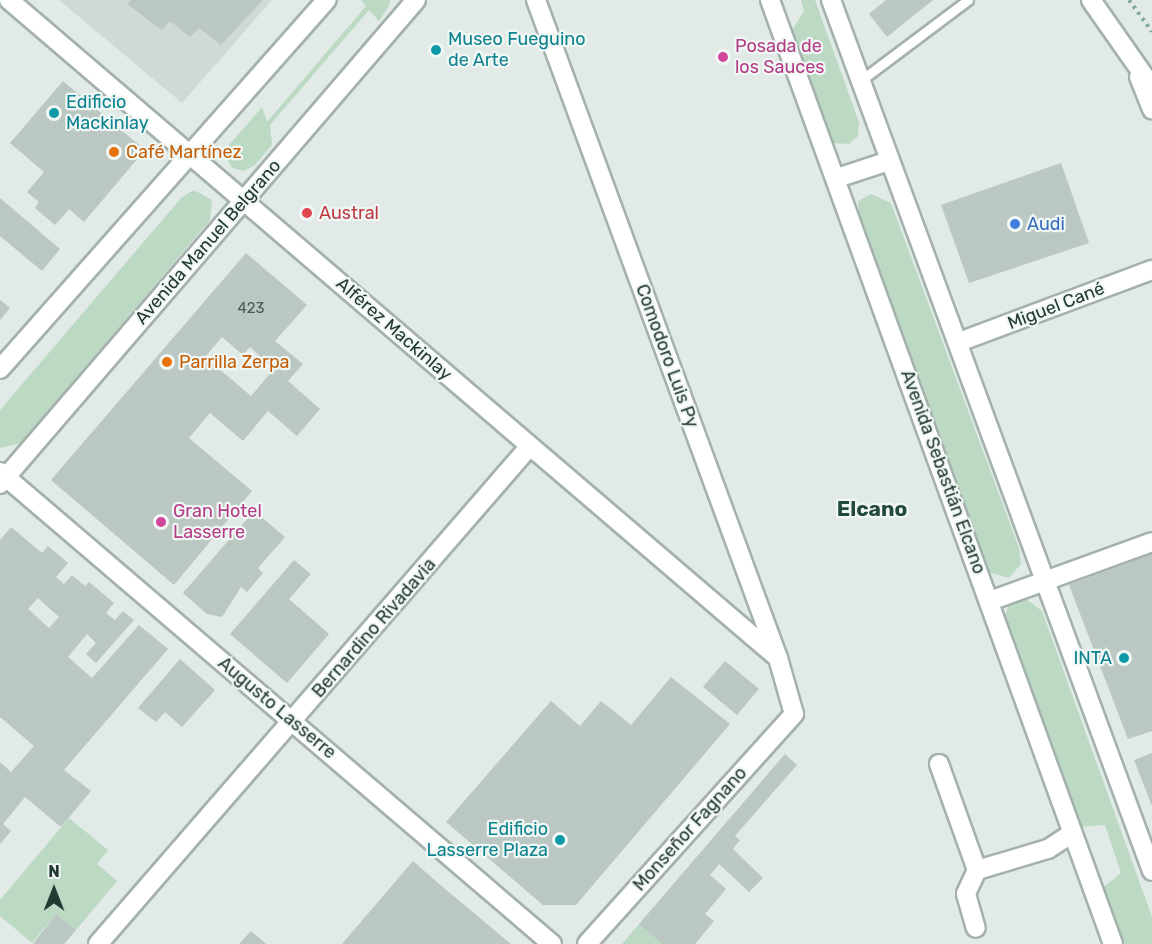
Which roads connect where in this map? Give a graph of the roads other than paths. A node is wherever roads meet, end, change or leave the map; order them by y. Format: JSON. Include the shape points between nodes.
{"nodes":[{"id":1,"x":7,"y":0,"type":"edge"},
{"id":2,"x":327,"y":0,"type":"edge"},
{"id":3,"x":400,"y":0,"type":"edge"},
{"id":4,"x":416,"y":0,"type":"edge"},
{"id":5,"x":536,"y":0,"type":"edge"},
{"id":6,"x":770,"y":0,"type":"edge"},
{"id":7,"x":831,"y":0,"type":"edge"},
{"id":8,"x":968,"y":0,"type":"edge"},
{"id":9,"x":1091,"y":0,"type":"edge"},
{"id":10,"x":0,"y":6,"type":"edge"},
{"id":11,"x":394,"y":26,"type":"junction"},
{"id":12,"x":1131,"y":59,"type":"junction"},
{"id":13,"x":860,"y":81,"type":"junction"},
{"id":14,"x":1152,"y":87,"type":"edge"},
{"id":15,"x":1152,"y":109,"type":"edge"},
{"id":16,"x":188,"y":153,"type":"junction"},
{"id":17,"x":889,"y":161,"type":"junction"},
{"id":18,"x":837,"y":178,"type":"junction"},
{"id":19,"x":244,"y":200,"type":"junction"},
{"id":20,"x":1152,"y":270,"type":"edge"},
{"id":21,"x":960,"y":342,"type":"junction"},
{"id":22,"x":0,"y":369,"type":"edge"},
{"id":23,"x":530,"y":446,"type":"junction"},
{"id":24,"x":2,"y":478,"type":"edge"},
{"id":25,"x":1152,"y":542,"type":"edge"},
{"id":26,"x":1046,"y":581,"type":"junction"},
{"id":27,"x":990,"y":601,"type":"junction"},
{"id":28,"x":778,"y":658,"type":"junction"},
{"id":29,"x":794,"y":714,"type":"joint"},
{"id":30,"x":293,"y":721,"type":"junction"},
{"id":31,"x":939,"y":764,"type":"dead end"},
{"id":32,"x":1071,"y":834,"type":"junction"},
{"id":33,"x":977,"y":870,"type":"junction"},
{"id":34,"x":1152,"y":871,"type":"edge"},
{"id":35,"x":975,"y":928,"type":"dead end"},
{"id":36,"x":98,"y":944,"type":"edge"},
{"id":37,"x":552,"y":944,"type":"edge"},
{"id":38,"x":587,"y":944,"type":"edge"},
{"id":39,"x":1113,"y":944,"type":"edge"}],
"edges":[{"from":1,"to":10,"type":"street"},
{"from":1,"to":16,"type":"street","name":"Alférez Mackinlay"},
{"from":2,"to":16,"type":"street"},
{"from":3,"to":11,"type":"street"},
{"from":4,"to":11,"type":"street","name":"Avenida Manuel Belgrano"},
{"from":5,"to":28,"type":"street","name":"Comodoro Luis Py"},
{"from":6,"to":18,"type":"street","name":"Avenida Sebastián Elcano"},
{"from":7,"to":13,"type":"street"},
{"from":8,"to":13,"type":"lane"},
{"from":9,"to":12,"type":"street"},
{"from":11,"to":19,"type":"street","name":"Avenida Manuel Belgrano"},
{"from":12,"to":14,"type":"street"},
{"from":12,"to":15,"type":"street"},
{"from":13,"to":17,"type":"street"},
{"from":16,"to":19,"type":"street","name":"Alférez Mackinlay"},
{"from":16,"to":22,"type":"street"},
{"from":17,"to":18,"type":"street"},
{"from":17,"to":21,"type":"street"},
{"from":18,"to":27,"type":"street","name":"Avenida Sebastián Elcano"},
{"from":19,"to":23,"type":"street","name":"Alférez Mackinlay"},
{"from":19,"to":24,"type":"street","name":"Avenida Manuel Belgrano"},
{"from":20,"to":21,"type":"street","name":"Miguel Cané"},
{"from":21,"to":26,"type":"street"},
{"from":23,"to":28,"type":"street","name":"Alférez Mackinlay"},
{"from":23,"to":30,"type":"street","name":"Bernardino Rivadavia"},
{"from":24,"to":30,"type":"street","name":"Augusto Lasserre"},
{"from":25,"to":26,"type":"street"},
{"from":26,"to":27,"type":"street"},
{"from":26,"to":34,"type":"street"},
{"from":27,"to":32,"type":"street","name":"Avenida Sebastián Elcano"},
{"from":28,"to":29,"type":"street","name":"Comodoro Luis Py"},
{"from":29,"to":38,"type":"street","name":"Monseñor Fagnano"},
{"from":30,"to":36,"type":"street","name":"Bernardino Rivadavia"},
{"from":30,"to":37,"type":"street","name":"Augusto Lasserre"},
{"from":31,"to":33,"type":"street"},
{"from":32,"to":33,"type":"street","via":[[1048,849]]},
{"from":32,"to":39,"type":"street","name":"Avenida Sebastián Elcano"},
{"from":33,"to":35,"type":"street","via":[[966,894]]}]}
